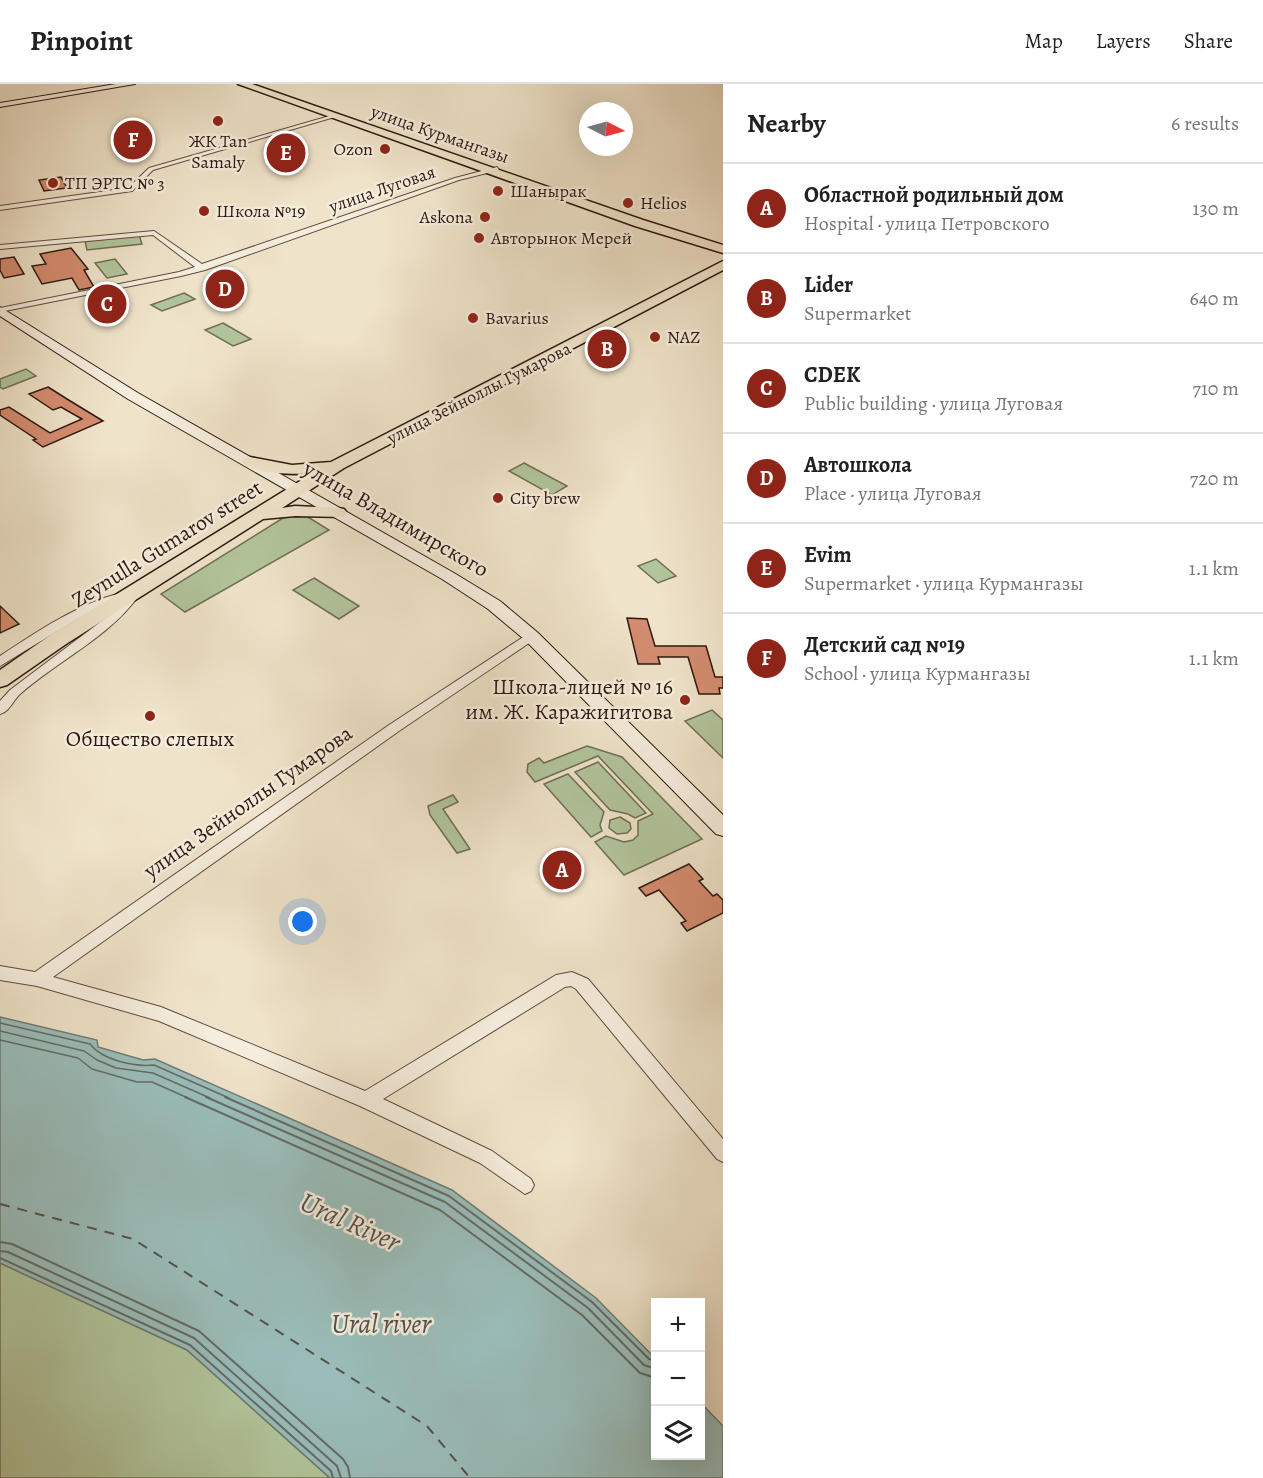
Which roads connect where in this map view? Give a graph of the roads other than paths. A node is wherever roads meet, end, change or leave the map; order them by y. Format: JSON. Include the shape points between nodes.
{"nodes":[{"id":1,"x":131,"y":84,"type":"edge"},
{"id":2,"x":243,"y":84,"type":"edge"},
{"id":3,"x":254,"y":84,"type":"edge"},
{"id":4,"x":0,"y":105,"type":"edge"},
{"id":5,"x":335,"y":116,"type":"junction"},
{"id":6,"x":468,"y":163,"type":"junction"},
{"id":7,"x":493,"y":170,"type":"junction"},
{"id":8,"x":471,"y":176,"type":"junction"},
{"id":9,"x":510,"y":178,"type":"junction"},
{"id":10,"x":539,"y":186,"type":"junction"},
{"id":11,"x":0,"y":208,"type":"edge"},
{"id":12,"x":681,"y":234,"type":"junction"},
{"id":13,"x":723,"y":241,"type":"edge"},
{"id":14,"x":0,"y":247,"type":"edge"},
{"id":15,"x":723,"y":249,"type":"edge"},
{"id":16,"x":723,"y":257,"type":"edge"},
{"id":17,"x":723,"y":265,"type":"edge"},
{"id":18,"x":202,"y":268,"type":"junction"},
{"id":19,"x":0,"y":311,"type":"edge"},
{"id":20,"x":250,"y":462,"type":"junction"},
{"id":21,"x":338,"y":465,"type":"junction"},
{"id":22,"x":300,"y":490,"type":"junction"},
{"id":23,"x":338,"y":513,"type":"junction"},
{"id":24,"x":256,"y":518,"type":"junction"},
{"id":25,"x":137,"y":591,"type":"junction"},
{"id":26,"x":531,"y":636,"type":"junction"},
{"id":27,"x":0,"y":662,"type":"edge"},
{"id":28,"x":0,"y":680,"type":"edge"},
{"id":29,"x":0,"y":710,"type":"edge"},
{"id":30,"x":723,"y":828,"type":"edge"},
{"id":31,"x":0,"y":973,"type":"edge"},
{"id":32,"x":37,"y":979,"type":"junction"},
{"id":33,"x":366,"y":1100,"type":"junction"},
{"id":34,"x":723,"y":1153,"type":"edge"},
{"id":35,"x":525,"y":1185,"type":"dead end"}],
"edges":[{"from":1,"to":4,"type":"street"},
{"from":2,"to":5,"type":"main road","name":"улица Курмангазы"},
{"from":3,"to":7,"type":"main road","name":"улица Курмангазы"},
{"from":5,"to":6,"type":"main road","name":"улица Курмангазы"},
{"from":5,"to":11,"type":"street","via":[[151,169],[130,190]]},
{"from":6,"to":7,"type":"main road","name":"улица Курмангазы"},
{"from":6,"to":8,"type":"main road","via":[[473,171]]},
{"from":7,"to":8,"type":"street","name":"улица Луговая"},
{"from":7,"to":9,"type":"main road","name":"улица Курмангазы"},
{"from":7,"to":10,"type":"main road","name":"улица Курмангазы"},
{"from":8,"to":9,"type":"main road"},
{"from":8,"to":18,"type":"street","name":"улица Луговая"},
{"from":9,"to":10,"type":"main road","name":"улица Курмангазы"},
{"from":10,"to":12,"type":"main road","name":"улица Курмангазы"},
{"from":12,"to":13,"type":"main road"},
{"from":12,"to":15,"type":"main road","name":"улица Курмангазы"},
{"from":12,"to":16,"type":"main road"},
{"from":14,"to":18,"type":"street","via":[[154,233]]},
{"from":17,"to":21,"type":"main road","name":"улица Зейноллы Гумарова"},
{"from":18,"to":19,"type":"street","name":"улица Луговая"},
{"from":19,"to":20,"type":"street","name":"улица Владимирского","via":[[133,396]]},
{"from":20,"to":21,"type":"main road","via":[[292,470]]},
{"from":20,"to":22,"type":"street","name":"улица Владимирского"},
{"from":20,"to":24,"type":"main road","via":[[267,479],[270,489],[269,499]]},
{"from":21,"to":22,"type":"main road","name":"улица Зейноллы Гумарова"},
{"from":21,"to":23,"type":"main road","via":[[326,490]]},
{"from":22,"to":23,"type":"street","name":"улица Владимирского"},
{"from":22,"to":24,"type":"main road","name":"Zeynulla Gumarov street"},
{"from":23,"to":24,"type":"main road","via":[[295,511]]},
{"from":23,"to":26,"type":"street","name":"улица Владимирского","via":[[494,605]]},
{"from":24,"to":25,"type":"main road","name":"Zeynulla Gumarov street"},
{"from":25,"to":27,"type":"street","via":[[98,603]]},
{"from":25,"to":28,"type":"main road","name":"Zeynulla Gumarov street"},
{"from":25,"to":29,"type":"street","via":[[115,617],[14,693]]},
{"from":26,"to":30,"type":"street","name":"улица Владимирского"},
{"from":26,"to":32,"type":"street","name":"улица Зейноллы Гумарова"},
{"from":31,"to":32,"type":"street"},
{"from":32,"to":33,"type":"street","via":[[161,1014]]},
{"from":33,"to":34,"type":"street","via":[[562,980],[572,979],[582,984]]},
{"from":33,"to":35,"type":"street","via":[[486,1157]]}]}
